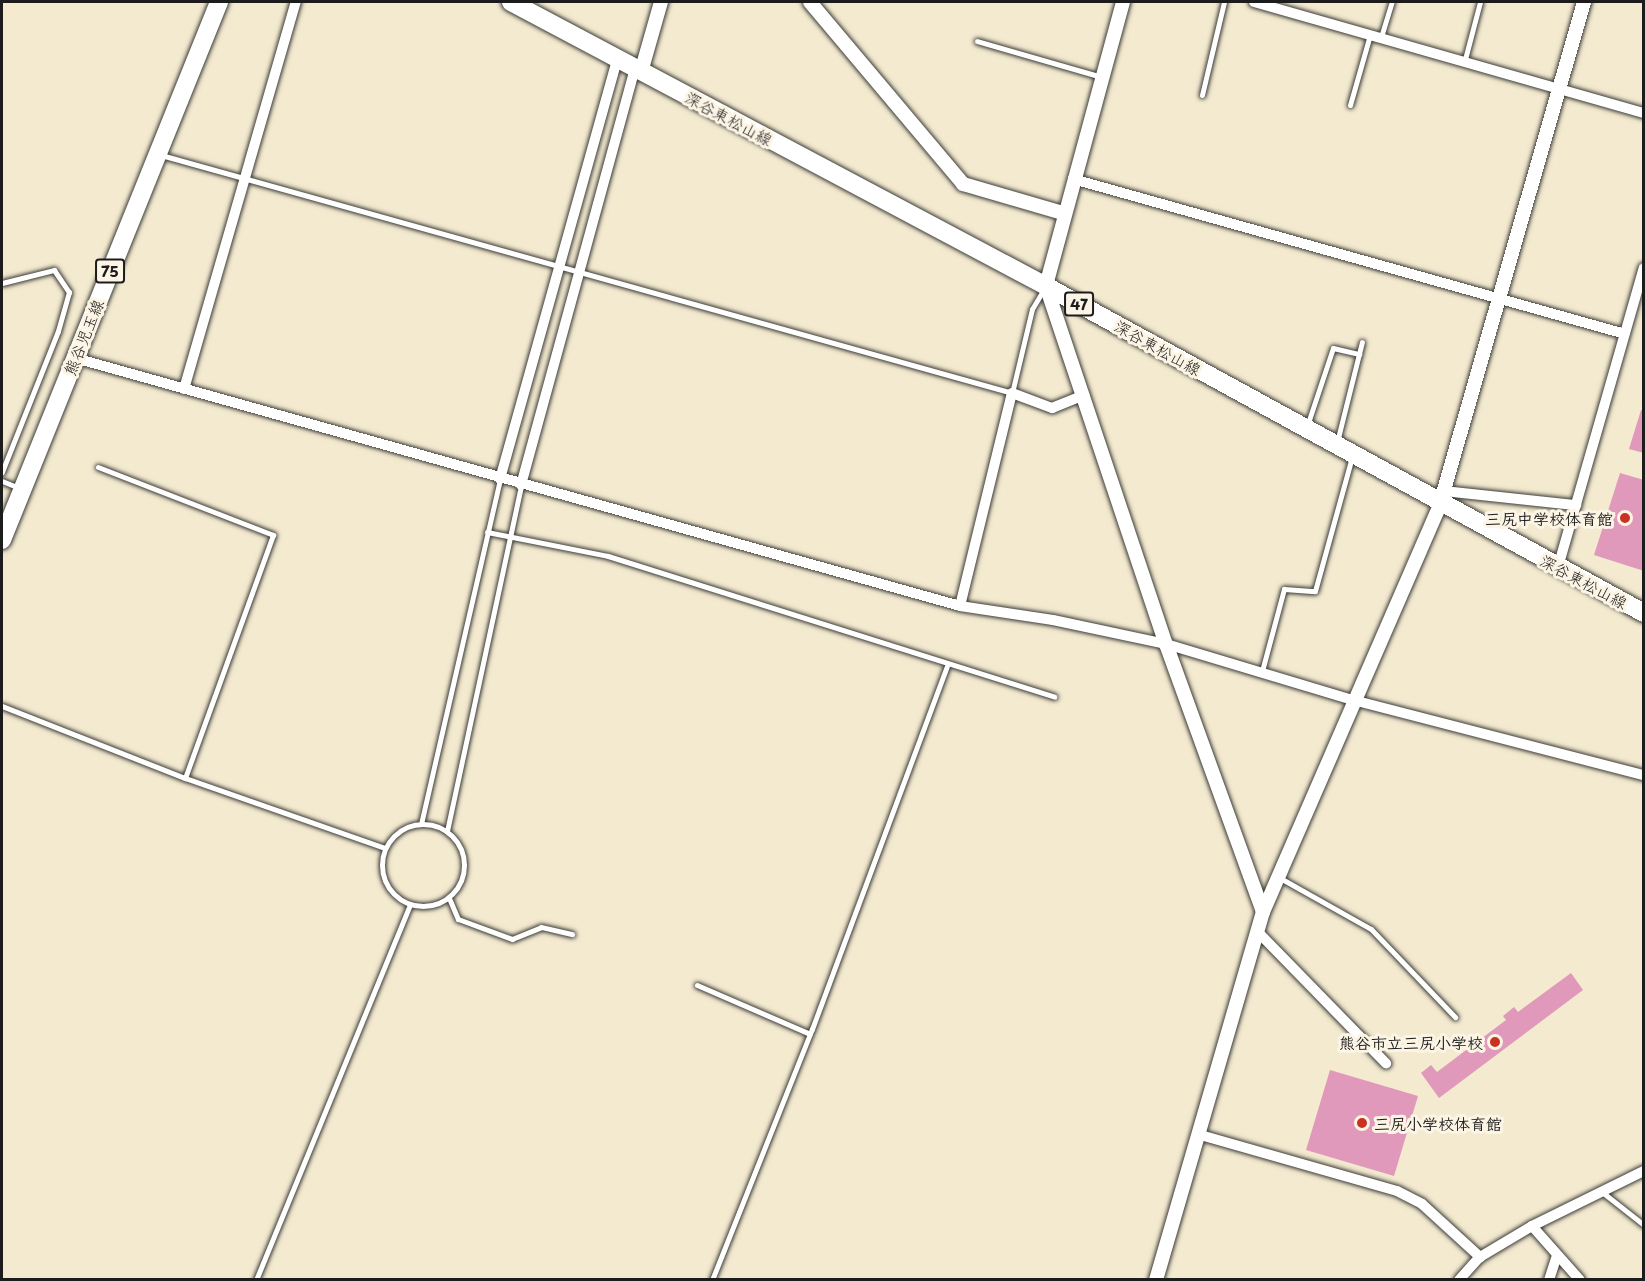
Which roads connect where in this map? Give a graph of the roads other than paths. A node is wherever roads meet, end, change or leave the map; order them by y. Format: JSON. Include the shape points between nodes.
{"nodes":[{"id":1,"x":219,"y":2,"type":"edge"},
{"id":2,"x":296,"y":2,"type":"edge"},
{"id":3,"x":511,"y":2,"type":"edge"},
{"id":4,"x":661,"y":2,"type":"edge"},
{"id":5,"x":810,"y":2,"type":"edge"},
{"id":6,"x":1123,"y":2,"type":"edge"},
{"id":7,"x":1224,"y":2,"type":"edge"},
{"id":8,"x":1254,"y":2,"type":"edge"},
{"id":9,"x":1392,"y":2,"type":"edge"},
{"id":10,"x":1480,"y":2,"type":"edge"},
{"id":11,"x":1584,"y":2,"type":"edge"},
{"id":12,"x":1370,"y":35,"type":"junction"},
{"id":13,"x":1381,"y":39,"type":"junction"},
{"id":14,"x":977,"y":41,"type":"dead end"},
{"id":15,"x":617,"y":59,"type":"junction"},
{"id":16,"x":1464,"y":63,"type":"junction"},
{"id":17,"x":638,"y":70,"type":"junction"},
{"id":18,"x":1102,"y":77,"type":"junction"},
{"id":19,"x":1559,"y":90,"type":"junction"},
{"id":20,"x":1202,"y":95,"type":"dead end"},
{"id":21,"x":1350,"y":105,"type":"dead end"},
{"id":22,"x":1644,"y":113,"type":"edge"},
{"id":23,"x":157,"y":154,"type":"junction"},
{"id":24,"x":244,"y":176,"type":"junction"},
{"id":25,"x":1073,"y":179,"type":"junction"},
{"id":26,"x":1063,"y":213,"type":"junction"},
{"id":27,"x":560,"y":267,"type":"junction"},
{"id":28,"x":1644,"y":268,"type":"edge"},
{"id":29,"x":582,"y":273,"type":"junction"},
{"id":30,"x":2,"y":283,"type":"edge"},
{"id":31,"x":1046,"y":285,"type":"junction"},
{"id":32,"x":1498,"y":301,"type":"junction"},
{"id":33,"x":1625,"y":334,"type":"junction"},
{"id":34,"x":1362,"y":342,"type":"dead end"},
{"id":35,"x":1359,"y":354,"type":"junction"},
{"id":36,"x":75,"y":358,"type":"junction"},
{"id":37,"x":184,"y":389,"type":"junction"},
{"id":38,"x":1012,"y":393,"type":"junction"},
{"id":39,"x":1085,"y":395,"type":"junction"},
{"id":40,"x":1306,"y":430,"type":"junction"},
{"id":41,"x":1336,"y":446,"type":"junction"},
{"id":42,"x":1352,"y":455,"type":"junction"},
{"id":43,"x":98,"y":467,"type":"dead end"},
{"id":44,"x":2,"y":472,"type":"edge"},
{"id":45,"x":500,"y":479,"type":"junction"},
{"id":46,"x":2,"y":481,"type":"edge"},
{"id":47,"x":521,"y":485,"type":"junction"},
{"id":48,"x":21,"y":489,"type":"junction"},
{"id":49,"x":1442,"y":497,"type":"junction"},
{"id":50,"x":1576,"y":505,"type":"junction"},
{"id":51,"x":487,"y":532,"type":"junction"},
{"id":52,"x":510,"y":537,"type":"junction"},
{"id":53,"x":2,"y":540,"type":"edge"},
{"id":54,"x":1558,"y":567,"type":"junction"},
{"id":55,"x":960,"y":606,"type":"junction"},
{"id":56,"x":1644,"y":614,"type":"edge"},
{"id":57,"x":1166,"y":644,"type":"junction"},
{"id":58,"x":947,"y":666,"type":"junction"},
{"id":59,"x":1262,"y":671,"type":"junction"},
{"id":60,"x":1054,"y":697,"type":"dead end"},
{"id":61,"x":1353,"y":700,"type":"junction"},
{"id":62,"x":2,"y":706,"type":"edge"},
{"id":63,"x":1644,"y":775,"type":"edge"},
{"id":64,"x":185,"y":778,"type":"junction"},
{"id":65,"x":421,"y":824,"type":"junction"},
{"id":66,"x":447,"y":831,"type":"junction"},
{"id":67,"x":385,"y":848,"type":"junction"},
{"id":68,"x":1278,"y":877,"type":"junction"},
{"id":69,"x":449,"y":898,"type":"junction"},
{"id":70,"x":410,"y":905,"type":"junction"},
{"id":71,"x":1263,"y":912,"type":"junction"},
{"id":72,"x":1257,"y":931,"type":"junction"},
{"id":73,"x":572,"y":934,"type":"dead end"},
{"id":74,"x":697,"y":985,"type":"dead end"},
{"id":75,"x":1455,"y":1017,"type":"dead end"},
{"id":76,"x":810,"y":1034,"type":"junction"},
{"id":77,"x":1386,"y":1063,"type":"dead end"},
{"id":78,"x":1197,"y":1134,"type":"junction"},
{"id":79,"x":1644,"y":1171,"type":"edge"},
{"id":80,"x":1601,"y":1191,"type":"junction"},
{"id":81,"x":1532,"y":1226,"type":"junction"},
{"id":82,"x":1644,"y":1226,"type":"edge"},
{"id":83,"x":1557,"y":1255,"type":"junction"},
{"id":84,"x":1480,"y":1257,"type":"junction"},
{"id":85,"x":256,"y":1280,"type":"edge"},
{"id":86,"x":712,"y":1280,"type":"edge"},
{"id":87,"x":1156,"y":1280,"type":"edge"},
{"id":88,"x":1459,"y":1280,"type":"edge"},
{"id":89,"x":1549,"y":1280,"type":"edge"},
{"id":90,"x":1580,"y":1280,"type":"edge"}],
"edges":[{"from":1,"to":23,"type":"main road","name":"熊谷児玉線","number":"75"},
{"from":2,"to":24,"type":"street"},
{"from":3,"to":15,"type":"main road","name":"深谷東松山線","number":"47"},
{"from":4,"to":17,"type":"street"},
{"from":5,"to":26,"type":"street","via":[[963,184]]},
{"from":6,"to":18,"type":"street"},
{"from":7,"to":20,"type":"lane"},
{"from":8,"to":12,"type":"street"},
{"from":9,"to":13,"type":"lane"},
{"from":10,"to":16,"type":"lane"},
{"from":11,"to":19,"type":"street"},
{"from":12,"to":13,"type":"street"},
{"from":12,"to":21,"type":"lane"},
{"from":13,"to":16,"type":"street"},
{"from":14,"to":18,"type":"lane"},
{"from":15,"to":17,"type":"main road","name":"深谷東松山線","number":"47"},
{"from":15,"to":27,"type":"street"},
{"from":16,"to":19,"type":"street"},
{"from":17,"to":29,"type":"street"},
{"from":17,"to":31,"type":"main road","name":"深谷東松山線","number":"47"},
{"from":18,"to":25,"type":"street"},
{"from":19,"to":22,"type":"street"},
{"from":19,"to":32,"type":"street"},
{"from":23,"to":24,"type":"lane"},
{"from":23,"to":36,"type":"main road","name":"熊谷児玉線","number":"75"},
{"from":24,"to":27,"type":"lane"},
{"from":24,"to":37,"type":"street"},
{"from":25,"to":26,"type":"street"},
{"from":25,"to":32,"type":"street"},
{"from":26,"to":31,"type":"street"},
{"from":27,"to":29,"type":"lane"},
{"from":27,"to":45,"type":"street"},
{"from":28,"to":33,"type":"street"},
{"from":29,"to":38,"type":"lane"},
{"from":29,"to":47,"type":"street"},
{"from":30,"to":44,"type":"lane","via":[[54,270],[69,292],[58,331]]},
{"from":31,"to":38,"type":"lane","via":[[1032,309]]},
{"from":31,"to":39,"type":"street"},
{"from":31,"to":40,"type":"main road","name":"深谷東松山線","number":"47"},
{"from":32,"to":33,"type":"street"},
{"from":32,"to":49,"type":"street"},
{"from":33,"to":50,"type":"street"},
{"from":34,"to":35,"type":"lane"},
{"from":35,"to":40,"type":"lane","via":[[1333,348]]},
{"from":35,"to":41,"type":"lane"},
{"from":36,"to":37,"type":"street"},
{"from":36,"to":48,"type":"main road","name":"熊谷児玉線","number":"75"},
{"from":37,"to":45,"type":"street"},
{"from":38,"to":39,"type":"street","via":[[1052,408]]},
{"from":38,"to":55,"type":"street"},
{"from":39,"to":57,"type":"street"},
{"from":40,"to":41,"type":"main road","name":"深谷東松山線","number":"47"},
{"from":41,"to":42,"type":"main road","name":"深谷東松山線","number":"47"},
{"from":42,"to":49,"type":"main road","name":"深谷東松山線","number":"47"},
{"from":42,"to":59,"type":"lane","via":[[1316,591],[1284,589]]},
{"from":43,"to":64,"type":"lane","via":[[273,536]]},
{"from":45,"to":47,"type":"street"},
{"from":45,"to":51,"type":"lane"},
{"from":46,"to":48,"type":"lane"},
{"from":47,"to":52,"type":"lane"},
{"from":47,"to":55,"type":"street"},
{"from":48,"to":53,"type":"main road","name":"熊谷児玉線","number":"75"},
{"from":49,"to":50,"type":"street"},
{"from":49,"to":54,"type":"main road","name":"深谷東松山線","number":"47"},
{"from":49,"to":61,"type":"street"},
{"from":50,"to":54,"type":"street"},
{"from":51,"to":52,"type":"lane"},
{"from":51,"to":65,"type":"lane"},
{"from":52,"to":58,"type":"lane","via":[[608,556]]},
{"from":52,"to":66,"type":"lane"},
{"from":54,"to":56,"type":"main road","name":"深谷東松山線","number":"47"},
{"from":55,"to":57,"type":"street"},
{"from":57,"to":59,"type":"street"},
{"from":57,"to":71,"type":"street"},
{"from":58,"to":60,"type":"lane"},
{"from":58,"to":76,"type":"lane"},
{"from":59,"to":61,"type":"street"},
{"from":61,"to":63,"type":"street"},
{"from":61,"to":68,"type":"street"},
{"from":62,"to":64,"type":"lane"},
{"from":64,"to":67,"type":"lane"},
{"from":65,"to":66,"type":"lane"},
{"from":65,"to":67,"type":"lane","via":[[400,831]]},
{"from":66,"to":69,"type":"lane","via":[[462,851],[465,864],[463,877]]},
{"from":67,"to":70,"type":"lane","via":[[381,861],[385,882]]},
{"from":68,"to":71,"type":"street"},
{"from":68,"to":75,"type":"lane","via":[[1371,929]]},
{"from":69,"to":70,"type":"lane","via":[[424,907]]},
{"from":69,"to":73,"type":"lane","via":[[458,919],[512,939],[541,927]]},
{"from":70,"to":85,"type":"lane"},
{"from":71,"to":72,"type":"street"},
{"from":72,"to":77,"type":"street"},
{"from":72,"to":78,"type":"street"},
{"from":74,"to":76,"type":"lane"},
{"from":76,"to":86,"type":"lane"},
{"from":78,"to":84,"type":"street","via":[[1397,1191],[1422,1204]]},
{"from":78,"to":87,"type":"street"},
{"from":79,"to":80,"type":"street"},
{"from":80,"to":81,"type":"street"},
{"from":80,"to":82,"type":"lane"},
{"from":81,"to":83,"type":"street"},
{"from":81,"to":84,"type":"street"},
{"from":83,"to":89,"type":"street"},
{"from":83,"to":90,"type":"street"},
{"from":84,"to":88,"type":"street"}]}
